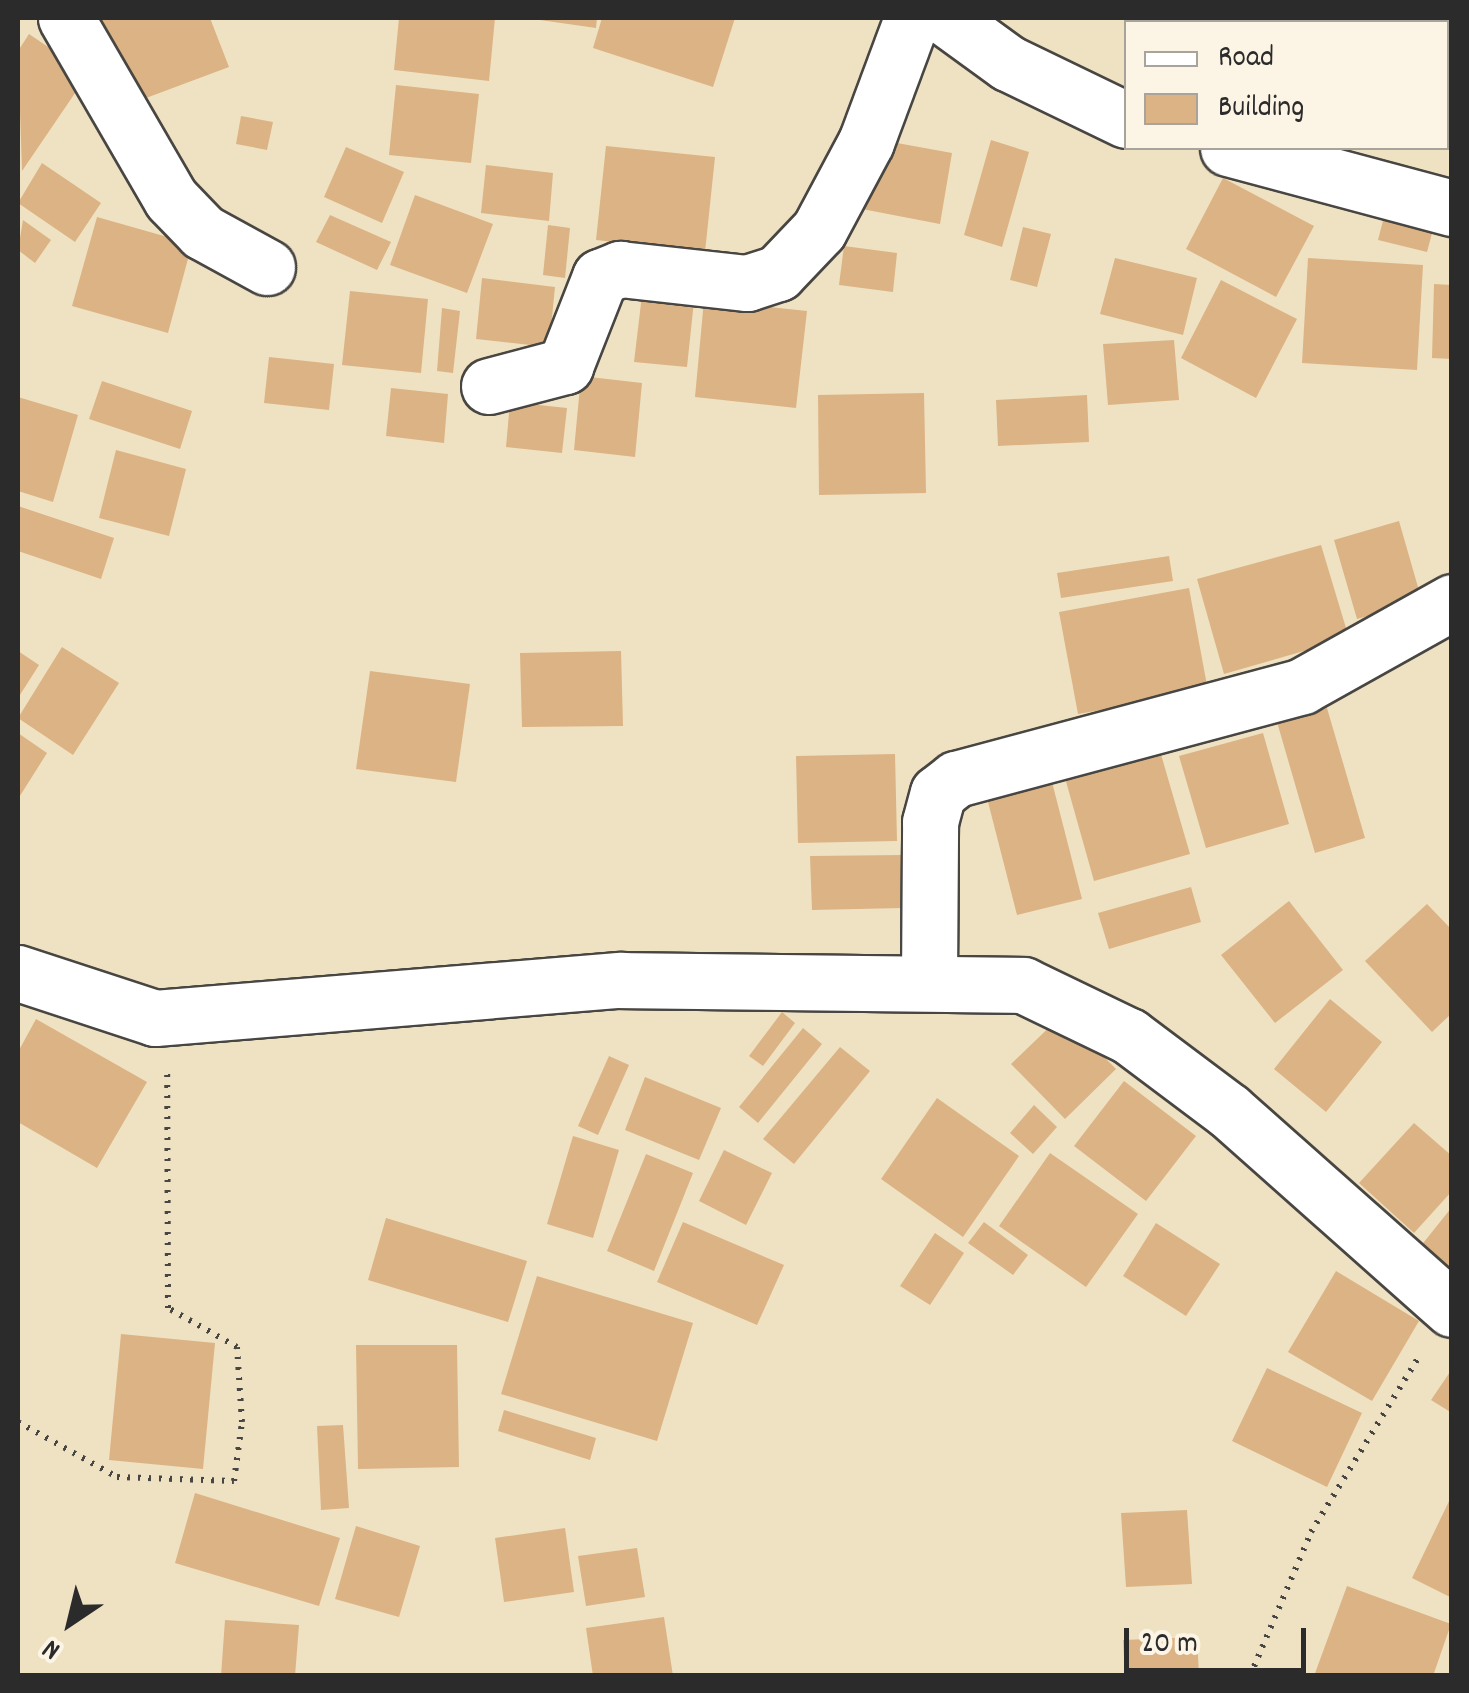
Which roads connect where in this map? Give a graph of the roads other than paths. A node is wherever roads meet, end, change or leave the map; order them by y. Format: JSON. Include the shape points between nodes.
{"nodes":[{"id":1,"x":66,"y":18,"type":"edge"},
{"id":2,"x":912,"y":18,"type":"edge"},
{"id":3,"x":946,"y":18,"type":"edge"},
{"id":4,"x":1124,"y":119,"type":"edge"},
{"id":5,"x":1235,"y":150,"type":"edge"},
{"id":6,"x":1452,"y":208,"type":"edge"},
{"id":7,"x":267,"y":267,"type":"dead end"},
{"id":8,"x":489,"y":386,"type":"dead end"},
{"id":9,"x":1452,"y":602,"type":"edge"},
{"id":10,"x":18,"y":973,"type":"edge"},
{"id":11,"x":928,"y":981,"type":"junction"},
{"id":12,"x":1451,"y":1308,"type":"edge"}],
"edges":[{"from":1,"to":7,"type":"street","via":[[153,177],[203,232]]},
{"from":2,"to":8,"type":"street","via":[[866,142],[819,230],[778,273],[747,283],[620,269],[600,277],[565,366]]},
{"from":3,"to":4,"type":"street","via":[[1008,64]]},
{"from":5,"to":6,"type":"street"},
{"from":9,"to":11,"type":"street","via":[[1302,686],[956,779],[938,793],[930,822]]},
{"from":10,"to":11,"type":"street","via":[[155,1018],[621,980]]},
{"from":11,"to":12,"type":"street","via":[[1023,985],[1129,1036],[1229,1111]]}]}
